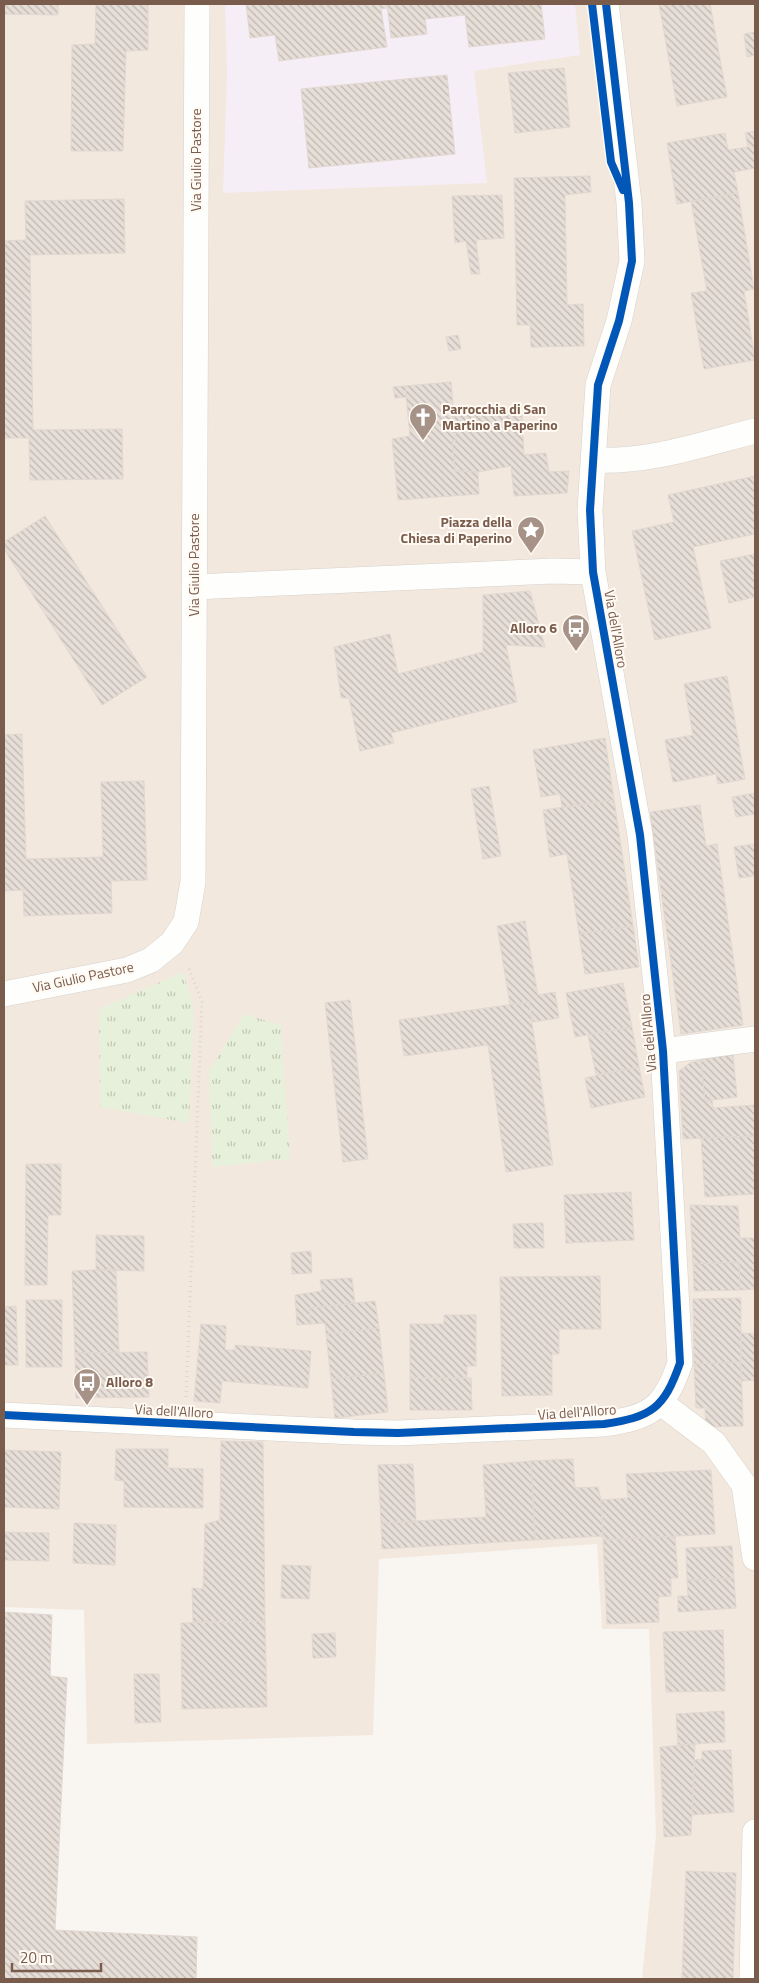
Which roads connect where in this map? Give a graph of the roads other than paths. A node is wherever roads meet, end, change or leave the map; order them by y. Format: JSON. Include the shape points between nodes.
{"nodes":[{"id":1,"x":197,"y":4,"type":"edge"},
{"id":2,"x":606,"y":4,"type":"edge"},
{"id":3,"x":755,"y":431,"type":"edge"},
{"id":4,"x":594,"y":460,"type":"junction"},
{"id":5,"x":593,"y":572,"type":"junction"},
{"id":6,"x":194,"y":587,"type":"junction"},
{"id":7,"x":4,"y":994,"type":"edge"},
{"id":8,"x":755,"y":1040,"type":"edge"},
{"id":9,"x":663,"y":1051,"type":"junction"},
{"id":10,"x":661,"y":1403,"type":"junction"},
{"id":11,"x":4,"y":1415,"type":"edge"},
{"id":12,"x":755,"y":1558,"type":"edge"},
{"id":13,"x":755,"y":1832,"type":"edge"},
{"id":14,"x":752,"y":1979,"type":"edge"}],
"edges":[{"from":1,"to":6,"type":"street","name":"Via Giulio Pastore"},
{"from":2,"to":4,"type":"street","name":"Via dell'Alloro","via":[[629,204],[632,261],[619,322],[598,385]]},
{"from":3,"to":4,"type":"street","via":[[641,457]]},
{"from":4,"to":5,"type":"street","name":"Via dell'Alloro","via":[[590,510]]},
{"from":5,"to":6,"type":"street","via":[[553,571]]},
{"from":5,"to":9,"type":"street","name":"Via dell'Alloro","via":[[640,835]]},
{"from":6,"to":7,"type":"street","name":"Via Giulio Pastore","via":[[193,882],[186,922],[172,943],[151,960],[127,970]]},
{"from":8,"to":9,"type":"street"},
{"from":9,"to":10,"type":"street","name":"Via dell'Alloro","via":[[680,1363],[671,1388]]},
{"from":10,"to":11,"type":"street","name":"Via dell'Alloro","via":[[629,1420],[604,1424],[398,1433],[316,1432]]},
{"from":10,"to":12,"type":"street","via":[[714,1443],[744,1485]]},
{"from":13,"to":14,"type":"street"}]}
